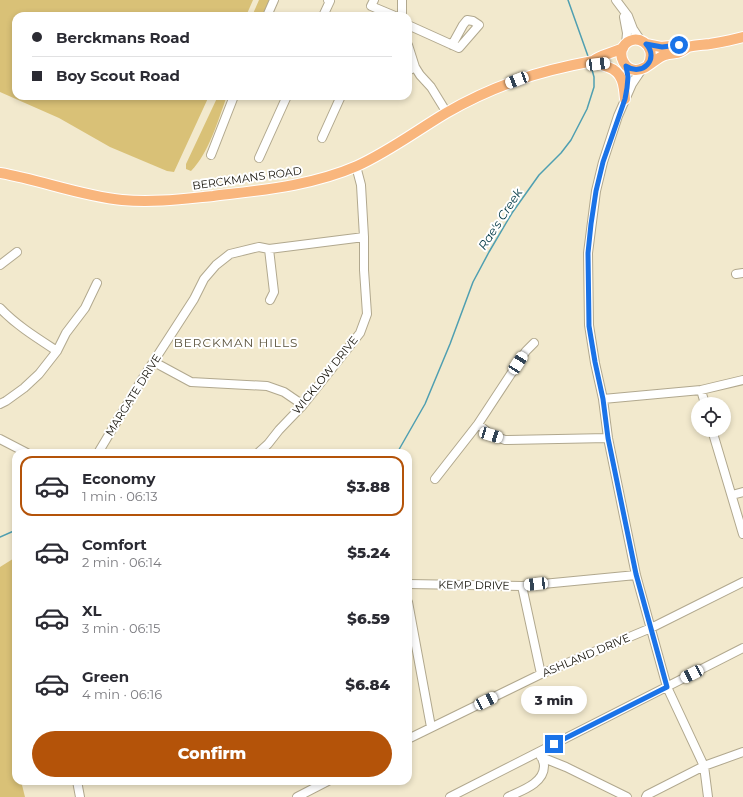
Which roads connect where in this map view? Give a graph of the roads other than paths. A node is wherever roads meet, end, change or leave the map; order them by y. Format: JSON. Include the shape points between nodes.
{"nodes":[{"id":1,"x":274,"y":0,"type":"edge"},
{"id":2,"x":328,"y":0,"type":"edge"},
{"id":3,"x":402,"y":0,"type":"edge"},
{"id":4,"x":616,"y":0,"type":"edge"},
{"id":5,"x":372,"y":3,"type":"edge"},
{"id":6,"x":622,"y":8,"type":"junction"},
{"id":7,"x":269,"y":12,"type":"edge"},
{"id":8,"x":325,"y":12,"type":"edge"},
{"id":9,"x":388,"y":12,"type":"edge"},
{"id":10,"x":402,"y":12,"type":"edge"},
{"id":11,"x":412,"y":27,"type":"edge"},
{"id":12,"x":743,"y":37,"type":"edge"},
{"id":13,"x":644,"y":42,"type":"junction"},
{"id":14,"x":452,"y":44,"type":"dead end"},
{"id":15,"x":625,"y":46,"type":"junction"},
{"id":16,"x":689,"y":47,"type":"junction"},
{"id":17,"x":596,"y":62,"type":"junction"},
{"id":18,"x":625,"y":65,"type":"junction"},
{"id":19,"x":645,"y":67,"type":"junction"},
{"id":20,"x":412,"y":70,"type":"edge"},
{"id":21,"x":625,"y":99,"type":"junction"},
{"id":22,"x":232,"y":100,"type":"edge"},
{"id":23,"x":285,"y":100,"type":"edge"},
{"id":24,"x":339,"y":100,"type":"edge"},
{"id":25,"x":447,"y":113,"type":"junction"},
{"id":26,"x":322,"y":138,"type":"dead end"},
{"id":27,"x":211,"y":155,"type":"dead end"},
{"id":28,"x":259,"y":158,"type":"dead end"},
{"id":29,"x":356,"y":166,"type":"junction"},
{"id":30,"x":0,"y":173,"type":"edge"},
{"id":31,"x":364,"y":237,"type":"junction"},
{"id":32,"x":269,"y":249,"type":"junction"},
{"id":33,"x":17,"y":252,"type":"dead end"},
{"id":34,"x":0,"y":265,"type":"edge"},
{"id":35,"x":98,"y":283,"type":"dead end"},
{"id":36,"x":270,"y":300,"type":"dead end"},
{"id":37,"x":0,"y":308,"type":"edge"},
{"id":38,"x":534,"y":343,"type":"dead end"},
{"id":39,"x":57,"y":351,"type":"junction"},
{"id":40,"x":154,"y":362,"type":"junction"},
{"id":41,"x":743,"y":380,"type":"edge"},
{"id":42,"x":701,"y":390,"type":"junction"},
{"id":43,"x":703,"y":397,"type":"edge"},
{"id":44,"x":603,"y":399,"type":"junction"},
{"id":45,"x":0,"y":404,"type":"edge"},
{"id":46,"x":303,"y":405,"type":"junction"},
{"id":47,"x":478,"y":424,"type":"junction"},
{"id":48,"x":714,"y":437,"type":"edge"},
{"id":49,"x":608,"y":438,"type":"junction"},
{"id":50,"x":0,"y":439,"type":"edge"},
{"id":51,"x":19,"y":449,"type":"edge"},
{"id":52,"x":100,"y":449,"type":"edge"},
{"id":53,"x":262,"y":449,"type":"edge"},
{"id":54,"x":435,"y":479,"type":"dead end"},
{"id":55,"x":743,"y":492,"type":"edge"},
{"id":56,"x":732,"y":495,"type":"junction"},
{"id":57,"x":743,"y":534,"type":"edge"},
{"id":58,"x":636,"y":574,"type":"junction"},
{"id":59,"x":743,"y":582,"type":"edge"},
{"id":60,"x":412,"y":584,"type":"edge"},
{"id":61,"x":522,"y":586,"type":"junction"},
{"id":62,"x":412,"y":624,"type":"edge"},
{"id":63,"x":651,"y":628,"type":"junction"},
{"id":64,"x":743,"y":648,"type":"edge"},
{"id":65,"x":541,"y":674,"type":"junction"},
{"id":66,"x":667,"y":687,"type":"junction"},
{"id":67,"x":431,"y":728,"type":"junction"},
{"id":68,"x":412,"y":737,"type":"edge"},
{"id":69,"x":743,"y":752,"type":"edge"},
{"id":70,"x":540,"y":754,"type":"junction"},
{"id":71,"x":704,"y":766,"type":"junction"},
{"id":72,"x":78,"y":785,"type":"edge"},
{"id":73,"x":319,"y":785,"type":"edge"},
{"id":74,"x":80,"y":797,"type":"edge"},
{"id":75,"x":296,"y":797,"type":"edge"},
{"id":76,"x":450,"y":797,"type":"edge"},
{"id":77,"x":508,"y":797,"type":"edge"},
{"id":78,"x":627,"y":797,"type":"edge"},
{"id":79,"x":646,"y":797,"type":"edge"},
{"id":80,"x":708,"y":797,"type":"edge"}],
"edges":[{"from":1,"to":7,"type":"street"},
{"from":2,"to":8,"type":"street","via":[[330,1]]},
{"from":3,"to":10,"type":"street"},
{"from":4,"to":6,"type":"street"},
{"from":5,"to":9,"type":"street"},
{"from":6,"to":13,"type":"street"},
{"from":6,"to":15,"type":"street","via":[[628,32]]},
{"from":11,"to":14,"type":"street"},
{"from":12,"to":16,"type":"main road"},
{"from":13,"to":15,"type":"main road","via":[[632,40]]},
{"from":13,"to":16,"type":"main road","via":[[662,47]]},
{"from":13,"to":19,"type":"main road","via":[[651,51]]},
{"from":15,"to":17,"type":"main road","name":"BERCKMANS ROAD","via":[[597,57]]},
{"from":15,"to":18,"type":"main road","via":[[621,56]]},
{"from":16,"to":19,"type":"main road","via":[[680,52],[664,55]]},
{"from":17,"to":18,"type":"main road","name":"BERCKMANS ROAD","via":[[616,62]]},
{"from":17,"to":21,"type":"main road","via":[[613,69],[620,76]]},
{"from":17,"to":25,"type":"main road","name":"BERCKMANS ROAD","via":[[564,66],[517,80],[492,89]]},
{"from":18,"to":19,"type":"main road","via":[[635,70]]},
{"from":18,"to":21,"type":"street","via":[[628,82]]},
{"from":19,"to":21,"type":"street","via":[[636,77]]},
{"from":20,"to":25,"type":"street","via":[[432,87]]},
{"from":21,"to":44,"type":"street","via":[[603,162],[596,191],[588,253],[589,326]]},
{"from":22,"to":27,"type":"street"},
{"from":23,"to":28,"type":"street"},
{"from":24,"to":26,"type":"street"},
{"from":25,"to":29,"type":"main road","name":"BERCKMANS ROAD","via":[[381,154]]},
{"from":29,"to":30,"type":"main road","name":"BERCKMANS ROAD","via":[[318,180],[286,187],[144,201],[95,196]]},
{"from":29,"to":31,"type":"street","name":"WICKLOW DRIVE","via":[[361,185]]},
{"from":31,"to":32,"type":"street","name":"MARGATE DRIVE"},
{"from":31,"to":46,"type":"street","name":"WICKLOW DRIVE","via":[[368,314],[360,333]]},
{"from":32,"to":36,"type":"street","via":[[274,292]]},
{"from":32,"to":40,"type":"street","name":"MARGATE DRIVE","via":[[259,247],[230,254],[216,265],[204,279]]},
{"from":33,"to":34,"type":"street"},
{"from":35,"to":39,"type":"street"},
{"from":37,"to":39,"type":"street"},
{"from":38,"to":47,"type":"street","via":[[526,350]]},
{"from":39,"to":45,"type":"street","via":[[24,388]]},
{"from":40,"to":46,"type":"street","via":[[191,382],[267,386],[284,392]]},
{"from":40,"to":52,"type":"street","name":"MARGATE DRIVE"},
{"from":41,"to":42,"type":"street"},
{"from":42,"to":43,"type":"street"},
{"from":42,"to":44,"type":"street"},
{"from":44,"to":49,"type":"street"},
{"from":46,"to":53,"type":"street","name":"WICKLOW DRIVE"},
{"from":47,"to":49,"type":"street","via":[[491,435],[505,440]]},
{"from":47,"to":54,"type":"street"},
{"from":48,"to":56,"type":"street"},
{"from":49,"to":58,"type":"street"},
{"from":50,"to":51,"type":"street"},
{"from":55,"to":56,"type":"street"},
{"from":56,"to":57,"type":"street"},
{"from":58,"to":61,"type":"street","name":"KEMP DRIVE"},
{"from":58,"to":63,"type":"street"},
{"from":59,"to":63,"type":"street","name":"ASHLAND DRIVE"},
{"from":60,"to":61,"type":"street","name":"KEMP DRIVE"},
{"from":61,"to":65,"type":"street"},
{"from":62,"to":67,"type":"street"},
{"from":63,"to":65,"type":"street","name":"ASHLAND DRIVE"},
{"from":63,"to":66,"type":"street"},
{"from":64,"to":66,"type":"street"},
{"from":65,"to":67,"type":"street","name":"ASHLAND DRIVE"},
{"from":66,"to":70,"type":"street"},
{"from":66,"to":71,"type":"street"},
{"from":67,"to":68,"type":"street","name":"ASHLAND DRIVE"},
{"from":69,"to":71,"type":"street"},
{"from":70,"to":76,"type":"street"},
{"from":70,"to":77,"type":"street","via":[[544,765],[535,783]]},
{"from":70,"to":78,"type":"street"},
{"from":71,"to":79,"type":"street"},
{"from":71,"to":80,"type":"street"},
{"from":72,"to":74,"type":"street"},
{"from":73,"to":75,"type":"street"}]}
